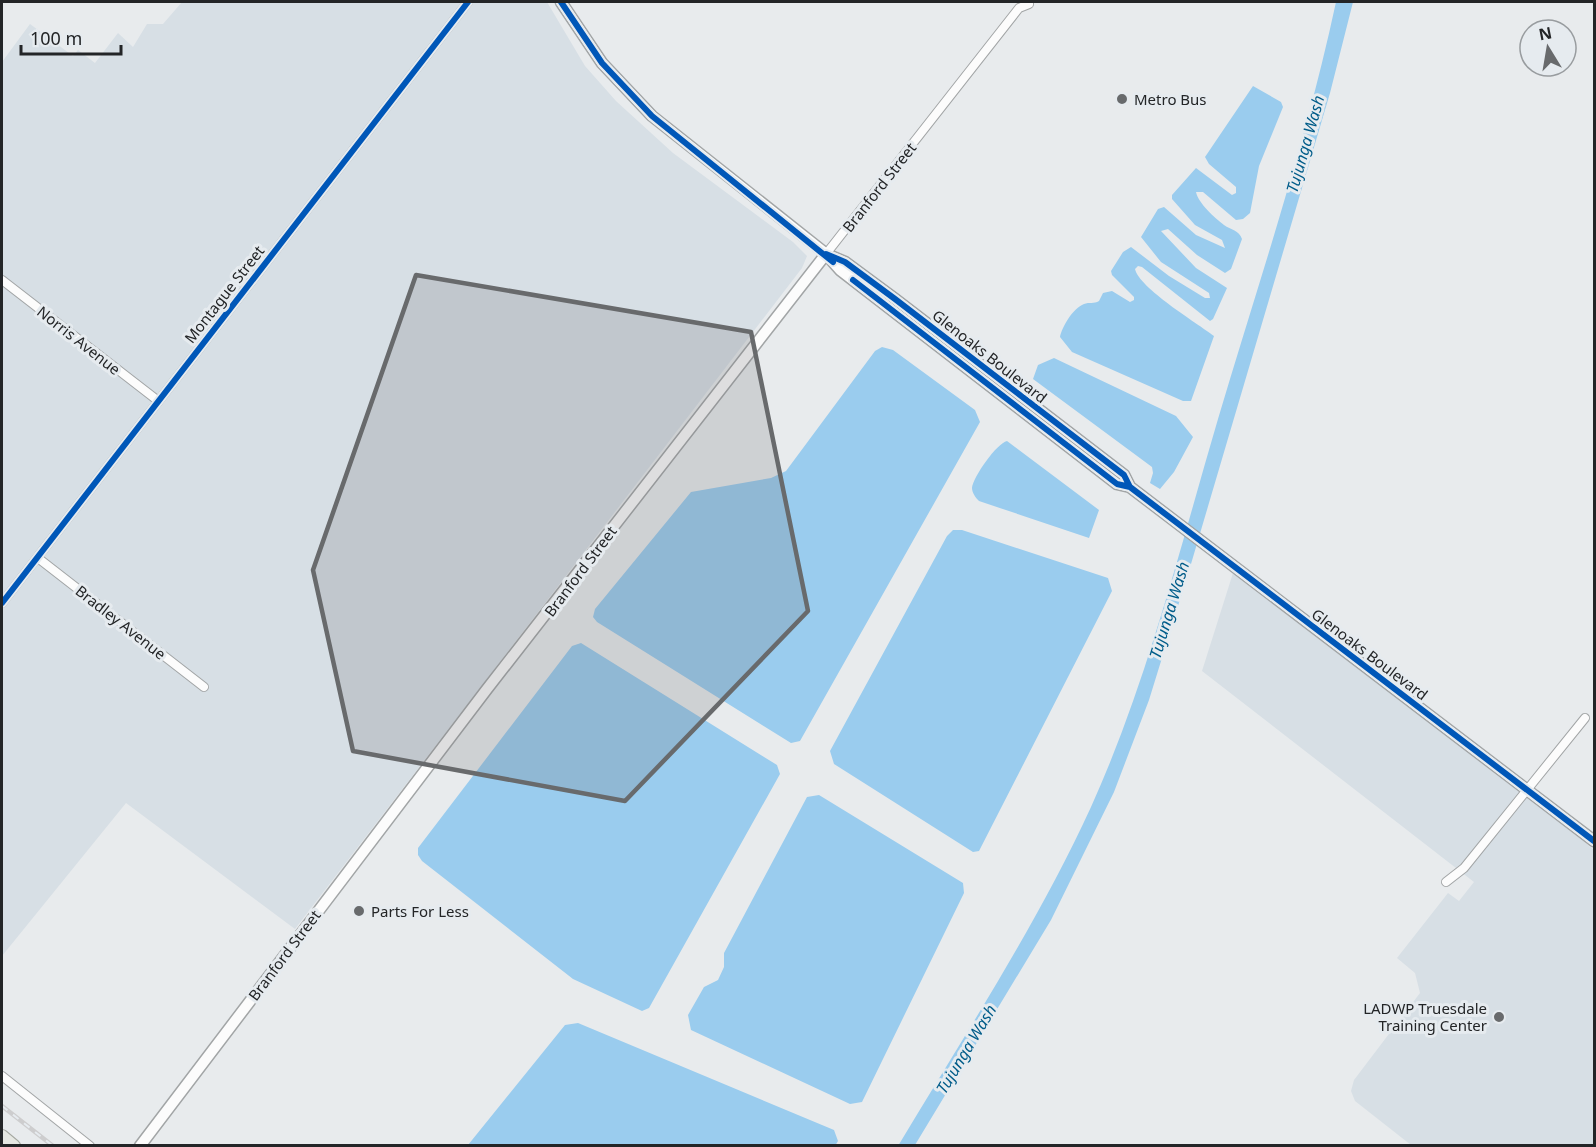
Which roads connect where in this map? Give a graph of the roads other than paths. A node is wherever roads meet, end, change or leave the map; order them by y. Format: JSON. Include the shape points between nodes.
{"nodes":[{"id":1,"x":468,"y":2,"type":"edge"},
{"id":2,"x":561,"y":2,"type":"edge"},
{"id":3,"x":1029,"y":4,"type":"dead end"},
{"id":4,"x":826,"y":254,"type":"junction"},
{"id":5,"x":2,"y":280,"type":"edge"},
{"id":6,"x":157,"y":400,"type":"junction"},
{"id":7,"x":38,"y":558,"type":"junction"},
{"id":8,"x":2,"y":603,"type":"edge"},
{"id":9,"x":204,"y":687,"type":"dead end"},
{"id":10,"x":1585,"y":718,"type":"dead end"},
{"id":11,"x":1528,"y":789,"type":"junction"},
{"id":12,"x":1594,"y":841,"type":"edge"},
{"id":13,"x":1446,"y":882,"type":"dead end"},
{"id":14,"x":2,"y":1077,"type":"edge"},
{"id":15,"x":2,"y":1136,"type":"edge"},
{"id":16,"x":14,"y":1146,"type":"edge"},
{"id":17,"x":90,"y":1146,"type":"edge"},
{"id":18,"x":140,"y":1146,"type":"edge"}],
"edges":[{"from":1,"to":6,"type":"street","name":"Montague Street"},
{"from":2,"to":4,"type":"main road","name":"Glenoaks Boulevard","via":[[602,63],[652,116]]},
{"from":3,"to":4,"type":"street","name":"Branford Street","via":[[1019,8]]},
{"from":4,"to":11,"type":"main road","name":"Glenoaks Boulevard","via":[[845,262],[997,384],[1124,476],[1130,487]]},
{"from":4,"to":18,"type":"main road","name":"Branford Street","via":[[480,697]]},
{"from":5,"to":6,"type":"street","name":"Norris Avenue"},
{"from":6,"to":7,"type":"street","name":"Montague Street"},
{"from":7,"to":8,"type":"street","name":"Montague Street"},
{"from":7,"to":9,"type":"street","name":"Bradley Avenue"},
{"from":10,"to":11,"type":"street"},
{"from":11,"to":12,"type":"main road","name":"Glenoaks Boulevard"},
{"from":11,"to":13,"type":"street","via":[[1464,868]]},
{"from":14,"to":17,"type":"street"},
{"from":15,"to":16,"type":"main road"}]}
